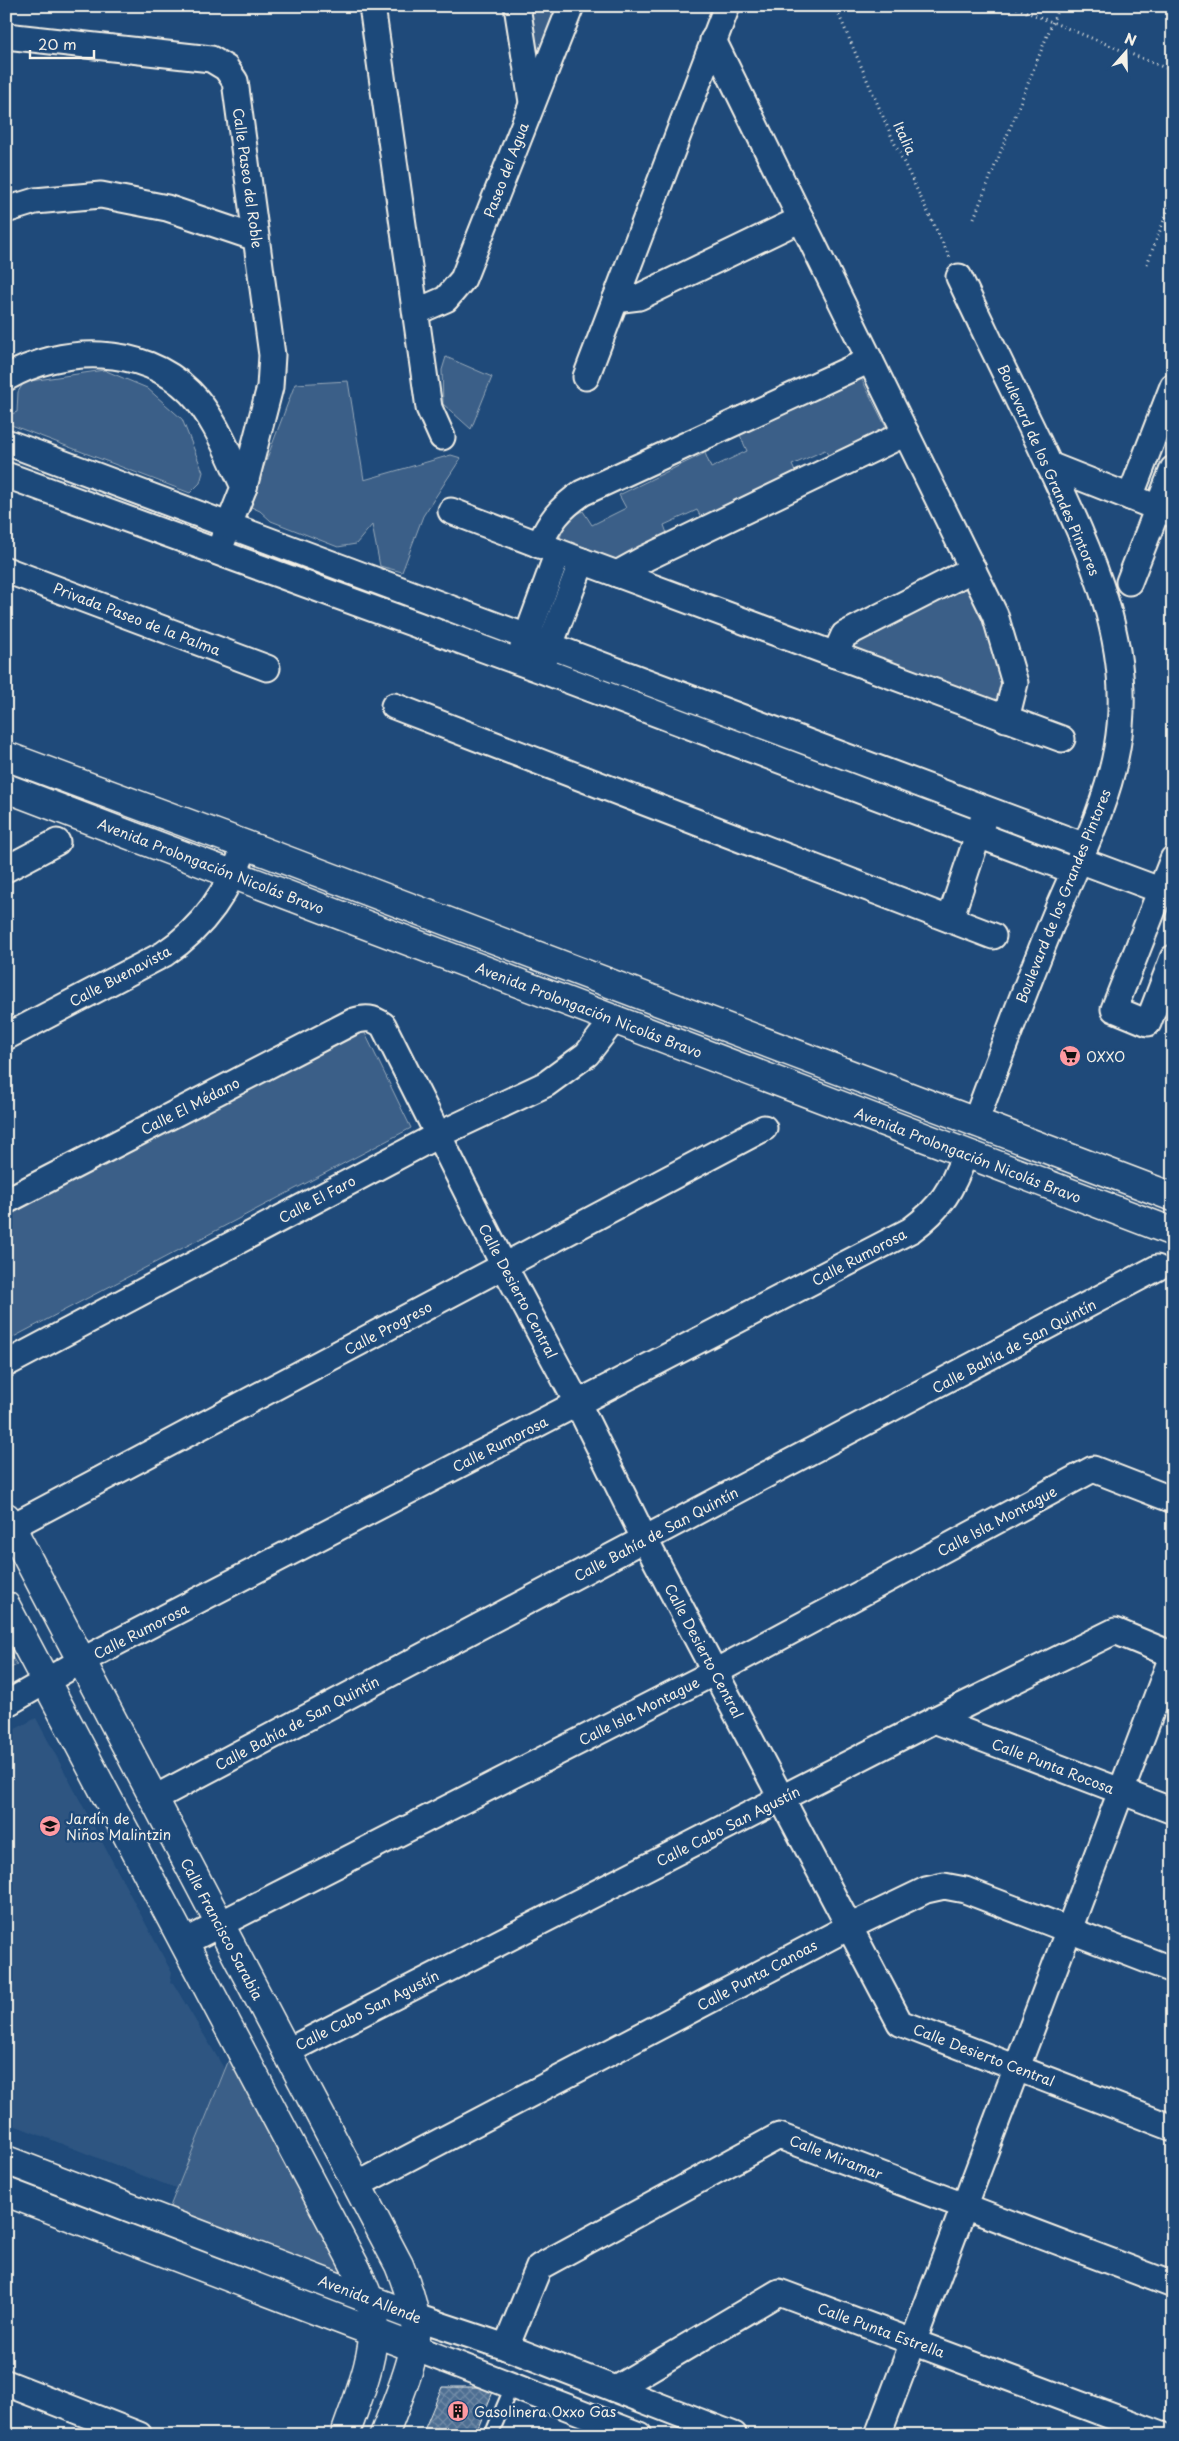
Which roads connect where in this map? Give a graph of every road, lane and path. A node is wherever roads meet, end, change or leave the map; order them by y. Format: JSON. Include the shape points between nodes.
{"nodes":[{"id":1,"x":372,"y":6,"type":"edge"},
{"id":2,"x":517,"y":6,"type":"edge"},
{"id":3,"x":571,"y":6,"type":"edge"},
{"id":4,"x":727,"y":6,"type":"edge"},
{"id":5,"x":836,"y":6,"type":"edge"},
{"id":6,"x":1012,"y":6,"type":"edge"},
{"id":7,"x":1059,"y":6,"type":"edge"},
{"id":8,"x":1052,"y":22,"type":"junction"},
{"id":9,"x":14,"y":39,"type":"edge"},
{"id":10,"x":713,"y":40,"type":"junction"},
{"id":11,"x":1173,"y":71,"type":"edge"},
{"id":12,"x":532,"y":102,"type":"junction"},
{"id":13,"x":1173,"y":197,"type":"edge"},
{"id":14,"x":6,"y":210,"type":"edge"},
{"id":15,"x":974,"y":218,"type":"dead end"},
{"id":16,"x":801,"y":219,"type":"junction"},
{"id":17,"x":256,"y":238,"type":"junction"},
{"id":18,"x":1147,"y":264,"type":"dead end"},
{"id":19,"x":959,"y":277,"type":"joint"},
{"id":20,"x":615,"y":300,"type":"junction"},
{"id":21,"x":416,"y":312,"type":"junction"},
{"id":22,"x":870,"y":360,"type":"junction"},
{"id":23,"x":586,"y":377,"type":"dead end"},
{"id":24,"x":6,"y":378,"type":"edge"},
{"id":25,"x":1173,"y":386,"type":"edge"},
{"id":26,"x":906,"y":433,"type":"junction"},
{"id":27,"x":442,"y":437,"type":"dead end"},
{"id":28,"x":6,"y":442,"type":"edge"},
{"id":29,"x":1049,"y":465,"type":"junction"},
{"id":30,"x":1173,"y":469,"type":"edge"},
{"id":31,"x":6,"y":475,"type":"edge"},
{"id":32,"x":244,"y":487,"type":"junction"},
{"id":33,"x":1130,"y":497,"type":"junction"},
{"id":34,"x":451,"y":511,"type":"dead end"},
{"id":35,"x":1165,"y":511,"type":"edge"},
{"id":36,"x":229,"y":525,"type":"junction"},
{"id":37,"x":548,"y":548,"type":"junction"},
{"id":38,"x":218,"y":553,"type":"junction"},
{"id":39,"x":582,"y":562,"type":"junction"},
{"id":40,"x":973,"y":569,"type":"junction"},
{"id":41,"x":6,"y":570,"type":"edge"},
{"id":42,"x":617,"y":574,"type":"junction"},
{"id":43,"x":1129,"y":582,"type":"dead end"},
{"id":44,"x":527,"y":637,"type":"junction"},
{"id":45,"x":550,"y":646,"type":"junction"},
{"id":46,"x":836,"y":655,"type":"junction"},
{"id":47,"x":518,"y":662,"type":"junction"},
{"id":48,"x":267,"y":668,"type":"dead end"},
{"id":49,"x":541,"y":670,"type":"junction"},
{"id":50,"x":394,"y":706,"type":"dead end"},
{"id":51,"x":1006,"y":719,"type":"junction"},
{"id":52,"x":1062,"y":739,"type":"dead end"},
{"id":53,"x":6,"y":756,"type":"edge"},
{"id":54,"x":6,"y":788,"type":"edge"},
{"id":55,"x":980,"y":806,"type":"junction"},
{"id":56,"x":971,"y":833,"type":"junction"},
{"id":57,"x":57,"y":842,"type":"dead end"},
{"id":58,"x":246,"y":845,"type":"junction"},
{"id":59,"x":1079,"y":859,"type":"junction"},
{"id":60,"x":1173,"y":859,"type":"edge"},
{"id":61,"x":6,"y":869,"type":"edge"},
{"id":62,"x":234,"y":875,"type":"junction"},
{"id":63,"x":1167,"y":893,"type":"edge"},
{"id":64,"x":943,"y":917,"type":"junction"},
{"id":65,"x":993,"y":936,"type":"dead end"},
{"id":66,"x":1173,"y":958,"type":"edge"},
{"id":67,"x":614,"y":1019,"type":"junction"},
{"id":68,"x":376,"y":1020,"type":"joint"},
{"id":69,"x":6,"y":1037,"type":"edge"},
{"id":70,"x":975,"y":1122,"type":"junction"},
{"id":71,"x":764,"y":1128,"type":"dead end"},
{"id":72,"x":438,"y":1135,"type":"junction"},
{"id":73,"x":964,"y":1154,"type":"junction"},
{"id":74,"x":1173,"y":1197,"type":"edge"},
{"id":75,"x":6,"y":1202,"type":"edge"},
{"id":76,"x":1173,"y":1232,"type":"edge"},
{"id":77,"x":504,"y":1266,"type":"junction"},
{"id":78,"x":1157,"y":1268,"type":"dead end"},
{"id":79,"x":6,"y":1364,"type":"edge"},
{"id":80,"x":578,"y":1404,"type":"junction"},
{"id":81,"x":1171,"y":1494,"type":"edge"},
{"id":82,"x":9,"y":1522,"type":"edge"},
{"id":83,"x":645,"y":1540,"type":"junction"},
{"id":84,"x":6,"y":1606,"type":"edge"},
{"id":85,"x":1173,"y":1655,"type":"edge"},
{"id":86,"x":81,"y":1661,"type":"junction"},
{"id":87,"x":715,"y":1672,"type":"junction"},
{"id":88,"x":46,"y":1681,"type":"junction"},
{"id":89,"x":6,"y":1704,"type":"edge"},
{"id":90,"x":934,"y":1720,"type":"junction"},
{"id":91,"x":1121,"y":1792,"type":"junction"},
{"id":92,"x":153,"y":1799,"type":"junction"},
{"id":93,"x":782,"y":1799,"type":"junction"},
{"id":94,"x":1173,"y":1811,"type":"edge"},
{"id":95,"x":220,"y":1924,"type":"junction"},
{"id":96,"x":849,"y":1927,"type":"junction"},
{"id":97,"x":1069,"y":1930,"type":"junction"},
{"id":98,"x":185,"y":1942,"type":"junction"},
{"id":99,"x":1173,"y":1970,"type":"edge"},
{"id":100,"x":286,"y":2052,"type":"junction"},
{"id":101,"x":1017,"y":2068,"type":"junction"},
{"id":102,"x":1173,"y":2128,"type":"edge"},
{"id":103,"x":6,"y":2160,"type":"edge"},
{"id":104,"x":357,"y":2185,"type":"junction"},
{"id":105,"x":8,"y":2199,"type":"edge"},
{"id":106,"x":964,"y":2206,"type":"junction"},
{"id":107,"x":1173,"y":2285,"type":"edge"},
{"id":108,"x":367,"y":2298,"type":"junction"},
{"id":109,"x":413,"y":2316,"type":"junction"},
{"id":110,"x":373,"y":2332,"type":"junction"},
{"id":111,"x":913,"y":2342,"type":"junction"},
{"id":112,"x":506,"y":2347,"type":"junction"},
{"id":113,"x":415,"y":2348,"type":"junction"},
{"id":114,"x":6,"y":2384,"type":"edge"},
{"id":115,"x":512,"y":2386,"type":"junction"},
{"id":116,"x":615,"y":2389,"type":"junction"},
{"id":117,"x":139,"y":2435,"type":"edge"},
{"id":118,"x":345,"y":2435,"type":"edge"},
{"id":119,"x":384,"y":2435,"type":"edge"},
{"id":120,"x":491,"y":2435,"type":"edge"},
{"id":121,"x":639,"y":2435,"type":"edge"},
{"id":122,"x":734,"y":2435,"type":"edge"},
{"id":123,"x":878,"y":2435,"type":"edge"},
{"id":124,"x":1162,"y":2435,"type":"edge"}],
"edges":[{"from":1,"to":21,"type":"street"},
{"from":2,"to":12,"type":"street"},
{"from":3,"to":12,"type":"street","name":"Paseo del Agua"},
{"from":4,"to":10,"type":"street"},
{"from":5,"to":19,"type":"path","name":"Italia","via":[[894,142]]},
{"from":6,"to":8,"type":"path"},
{"from":7,"to":8,"type":"path"},
{"from":8,"to":11,"type":"path"},
{"from":8,"to":15,"type":"path"},
{"from":9,"to":17,"type":"street","name":"Calle Paseo del Roble","via":[[211,60],[226,68],[235,81]]},
{"from":10,"to":16,"type":"street"},
{"from":10,"to":20,"type":"street"},
{"from":12,"to":21,"type":"street","name":"Paseo del Agua","via":[[463,279],[446,299]]},
{"from":13,"to":18,"type":"path"},
{"from":14,"to":17,"type":"street","via":[[35,201],[101,195],[167,208]]},
{"from":16,"to":20,"type":"street","via":[[639,297]]},
{"from":16,"to":22,"type":"street"},
{"from":17,"to":32,"type":"street","name":"Calle Paseo del Roble","via":[[272,355],[270,387]]},
{"from":19,"to":29,"type":"street","name":"Boulevard de los Grandes Pintores"},
{"from":20,"to":23,"type":"street"},
{"from":21,"to":27,"type":"street","via":[[429,408]]},
{"from":22,"to":26,"type":"street"},
{"from":22,"to":37,"type":"street","via":[[582,493],[561,508],[550,522]]},
{"from":24,"to":32,"type":"street","via":[[27,366],[64,356],[102,354],[137,361],[165,372],[190,391],[206,411]]},
{"from":25,"to":33,"type":"street"},
{"from":26,"to":40,"type":"street"},
{"from":26,"to":42,"type":"street"},
{"from":28,"to":36,"type":"street"},
{"from":29,"to":33,"type":"street"},
{"from":29,"to":59,"type":"street","name":"Boulevard de los Grandes Pintores","via":[[1092,562],[1113,623],[1120,663],[1122,698],[1118,747],[1107,793]]},
{"from":30,"to":35,"type":"street"},
{"from":31,"to":38,"type":"street"},
{"from":32,"to":36,"type":"street","name":"Calle Paseo del Roble"},
{"from":33,"to":35,"type":"street"},
{"from":34,"to":37,"type":"street"},
{"from":35,"to":43,"type":"street"},
{"from":36,"to":38,"type":"street","name":"Calle Paseo del Roble"},
{"from":36,"to":44,"type":"street"},
{"from":37,"to":39,"type":"street"},
{"from":37,"to":44,"type":"street"},
{"from":38,"to":47,"type":"street"},
{"from":39,"to":42,"type":"street"},
{"from":39,"to":45,"type":"street"},
{"from":40,"to":46,"type":"street","via":[[844,635]]},
{"from":40,"to":51,"type":"street","via":[[995,615],[1015,683]]},
{"from":41,"to":48,"type":"street","name":"Privada Paseo de la Palma"},
{"from":42,"to":46,"type":"street"},
{"from":44,"to":45,"type":"street"},
{"from":44,"to":47,"type":"street"},
{"from":45,"to":49,"type":"street"},
{"from":45,"to":55,"type":"street"},
{"from":46,"to":51,"type":"street"},
{"from":47,"to":49,"type":"street"},
{"from":49,"to":56,"type":"street"},
{"from":50,"to":64,"type":"street"},
{"from":51,"to":52,"type":"street"},
{"from":53,"to":58,"type":"main road"},
{"from":54,"to":62,"type":"main road","name":"Avenida Prolongación Nicolás Bravo"},
{"from":55,"to":56,"type":"street"},
{"from":55,"to":59,"type":"street"},
{"from":56,"to":59,"type":"street"},
{"from":56,"to":64,"type":"street"},
{"from":57,"to":61,"type":"street"},
{"from":58,"to":62,"type":"street","name":"Calle Buenavista"},
{"from":58,"to":70,"type":"main road"},
{"from":59,"to":63,"type":"street"},
{"from":59,"to":70,"type":"street","name":"Boulevard de los Grandes Pintores"},
{"from":60,"to":63,"type":"street"},
{"from":62,"to":67,"type":"main road","name":"Avenida Prolongación Nicolás Bravo"},
{"from":62,"to":69,"type":"street","name":"Calle Buenavista","via":[[201,924],[184,940],[164,954]]},
{"from":63,"to":66,"type":"street","via":[[1114,1009],[1148,1023]]},
{"from":64,"to":65,"type":"street"},
{"from":67,"to":72,"type":"street","name":"Calle El Faro","via":[[587,1054],[553,1080]]},
{"from":67,"to":73,"type":"main road","name":"Avenida Prolongación Nicolás Bravo"},
{"from":68,"to":72,"type":"street","name":"Calle Desierto Central","via":[[383,1025]]},
{"from":68,"to":75,"type":"street","name":"Calle El Médano","via":[[364,1018],[354,1021]]},
{"from":70,"to":73,"type":"main road"},
{"from":70,"to":74,"type":"main road"},
{"from":71,"to":77,"type":"street","name":"Calle Progreso"},
{"from":72,"to":77,"type":"street","name":"Calle Desierto Central"},
{"from":72,"to":79,"type":"street","name":"Calle El Faro"},
{"from":73,"to":76,"type":"main road","name":"Avenida Prolongación Nicolás Bravo"},
{"from":73,"to":80,"type":"street","name":"Calle Rumorosa","via":[[954,1184],[942,1203],[911,1230]]},
{"from":77,"to":80,"type":"street","name":"Calle Desierto Central"},
{"from":77,"to":82,"type":"street","name":"Calle Progreso"},
{"from":78,"to":83,"type":"street","name":"Calle Bahía de San Quintín"},
{"from":80,"to":83,"type":"street","name":"Calle Desierto Central"},
{"from":80,"to":86,"type":"street","name":"Calle Rumorosa"},
{"from":81,"to":87,"type":"street","name":"Calle Isla Montague","via":[[1093,1469]]},
{"from":82,"to":86,"type":"main road","name":"Calle Francisco Sarabia"},
{"from":83,"to":87,"type":"street","name":"Calle Desierto Central"},
{"from":83,"to":92,"type":"street","name":"Calle Bahía de San Quintín"},
{"from":84,"to":88,"type":"main road"},
{"from":85,"to":90,"type":"street","name":"Calle Cabo San Agustín","via":[[1115,1631]]},
{"from":85,"to":91,"type":"street"},
{"from":86,"to":88,"type":"street","name":"Calle Rumorosa"},
{"from":86,"to":92,"type":"main road","name":"Calle Francisco Sarabia"},
{"from":87,"to":93,"type":"street","name":"Calle Desierto Central"},
{"from":87,"to":95,"type":"street","name":"Calle Isla Montague"},
{"from":88,"to":89,"type":"street","name":"Calle Rumorosa"},
{"from":88,"to":98,"type":"main road"},
{"from":90,"to":91,"type":"street","name":"Calle Punta Rocosa"},
{"from":90,"to":93,"type":"street","name":"Calle Cabo San Agustín"},
{"from":91,"to":94,"type":"street","name":"Calle Punta Rocosa"},
{"from":91,"to":97,"type":"street"},
{"from":92,"to":95,"type":"main road","name":"Calle Francisco Sarabia"},
{"from":93,"to":96,"type":"street","name":"Calle Desierto Central"},
{"from":93,"to":100,"type":"street","name":"Calle Cabo San Agustín"},
{"from":95,"to":98,"type":"street","name":"Calle Isla Montague"},
{"from":95,"to":100,"type":"main road","name":"Calle Francisco Sarabia"},
{"from":96,"to":97,"type":"street","name":"Calle Punta Canoas","via":[[926,1890],[944,1886],[965,1890]]},
{"from":96,"to":101,"type":"street","name":"Calle Desierto Central","via":[[900,2023]]},
{"from":96,"to":104,"type":"street","name":"Calle Punta Canoas"},
{"from":97,"to":99,"type":"street","name":"Calle Punta Canoas"},
{"from":97,"to":101,"type":"street"},
{"from":98,"to":108,"type":"main road","via":[[322,2201],[357,2270]]},
{"from":100,"to":104,"type":"main road","name":"Calle Francisco Sarabia"},
{"from":101,"to":102,"type":"street","name":"Calle Desierto Central"},
{"from":101,"to":106,"type":"street"},
{"from":103,"to":108,"type":"main road","name":"Avenida Allende"},
{"from":104,"to":109,"type":"main road","name":"Calle Francisco Sarabia","via":[[399,2265],[408,2287]]},
{"from":105,"to":110,"type":"main road"},
{"from":106,"to":107,"type":"street","name":"Calle Miramar"},
{"from":106,"to":111,"type":"street"},
{"from":106,"to":112,"type":"street","name":"Calle Miramar","via":[[779,2136],[539,2267]]},
{"from":108,"to":109,"type":"main road","name":"Avenida Allende"},
{"from":108,"to":110,"type":"main road"},
{"from":109,"to":112,"type":"street","name":"Avenida Allende"},
{"from":109,"to":113,"type":"main road","name":"Calle Francisco Sarabia"},
{"from":110,"to":113,"type":"main road"},
{"from":110,"to":118,"type":"main road","via":[[369,2362]]},
{"from":111,"to":116,"type":"street","name":"Calle Punta Estrella","via":[[779,2292]]},
{"from":111,"to":123,"type":"street"},
{"from":111,"to":124,"type":"street","name":"Calle Punta Estrella"},
{"from":112,"to":116,"type":"street","name":"Avenida Allende"},
{"from":113,"to":115,"type":"street"},
{"from":113,"to":119,"type":"main road","name":"Calle Francisco Sarabia"},
{"from":114,"to":117,"type":"street"},
{"from":115,"to":120,"type":"lane"},
{"from":115,"to":121,"type":"street"},
{"from":116,"to":122,"type":"street","name":"Avenida Allende"}]}
